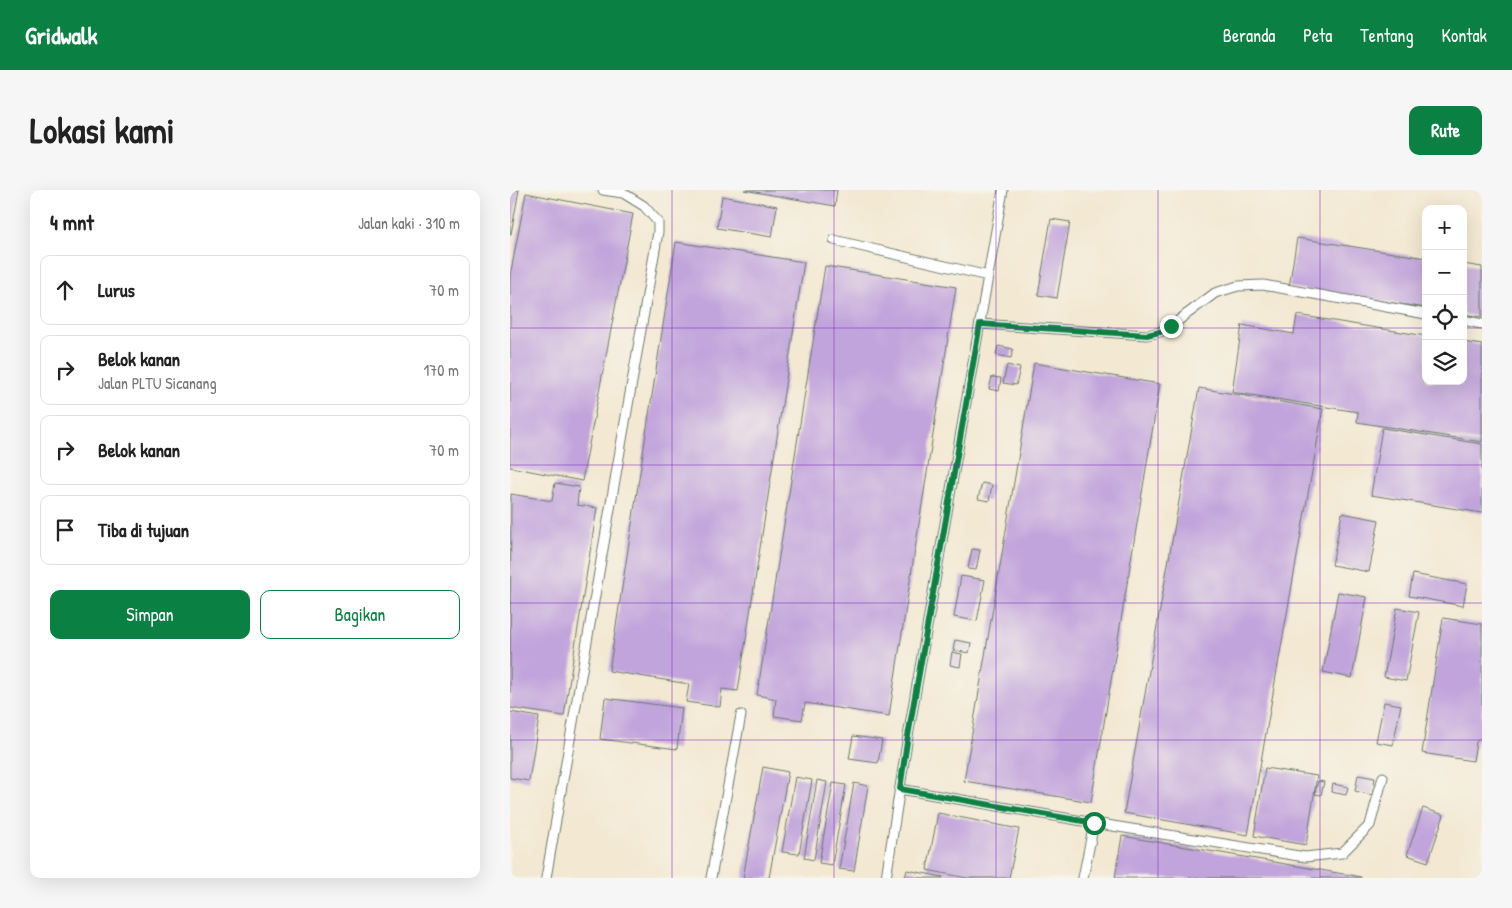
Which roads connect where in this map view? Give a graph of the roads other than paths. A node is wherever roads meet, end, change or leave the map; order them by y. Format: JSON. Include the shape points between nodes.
{"nodes":[{"id":1,"x":603,"y":190,"type":"edge"},
{"id":2,"x":1003,"y":190,"type":"edge"},
{"id":3,"x":834,"y":240,"type":"dead end"},
{"id":4,"x":988,"y":276,"type":"junction"},
{"id":5,"x":1422,"y":313,"type":"edge"},
{"id":6,"x":1467,"y":321,"type":"edge"},
{"id":7,"x":980,"y":324,"type":"junction"},
{"id":8,"x":1482,"y":324,"type":"edge"},
{"id":9,"x":741,"y":715,"type":"dead end"},
{"id":10,"x":1384,"y":777,"type":"dead end"},
{"id":11,"x":900,"y":789,"type":"junction"},
{"id":12,"x":1094,"y":823,"type":"junction"},
{"id":13,"x":546,"y":878,"type":"edge"},
{"id":14,"x":711,"y":878,"type":"edge"},
{"id":15,"x":886,"y":878,"type":"edge"},
{"id":16,"x":1083,"y":878,"type":"edge"}],
"edges":[{"from":1,"to":13,"type":"lane","via":[[623,194],[644,206],[658,222],[658,232]]},
{"from":2,"to":4,"type":"lane"},
{"from":3,"to":4,"type":"lane"},
{"from":4,"to":7,"type":"lane"},
{"from":5,"to":7,"type":"lane","via":[[1263,285],[1238,286],[1215,293],[1171,326],[1147,335]]},
{"from":6,"to":8,"type":"lane"},
{"from":7,"to":11,"type":"lane"},
{"from":9,"to":14,"type":"lane"},
{"from":10,"to":12,"type":"lane","via":[[1370,825],[1342,853],[1306,857]]},
{"from":11,"to":12,"type":"lane"},
{"from":11,"to":15,"type":"lane"},
{"from":12,"to":16,"type":"lane"}]}
